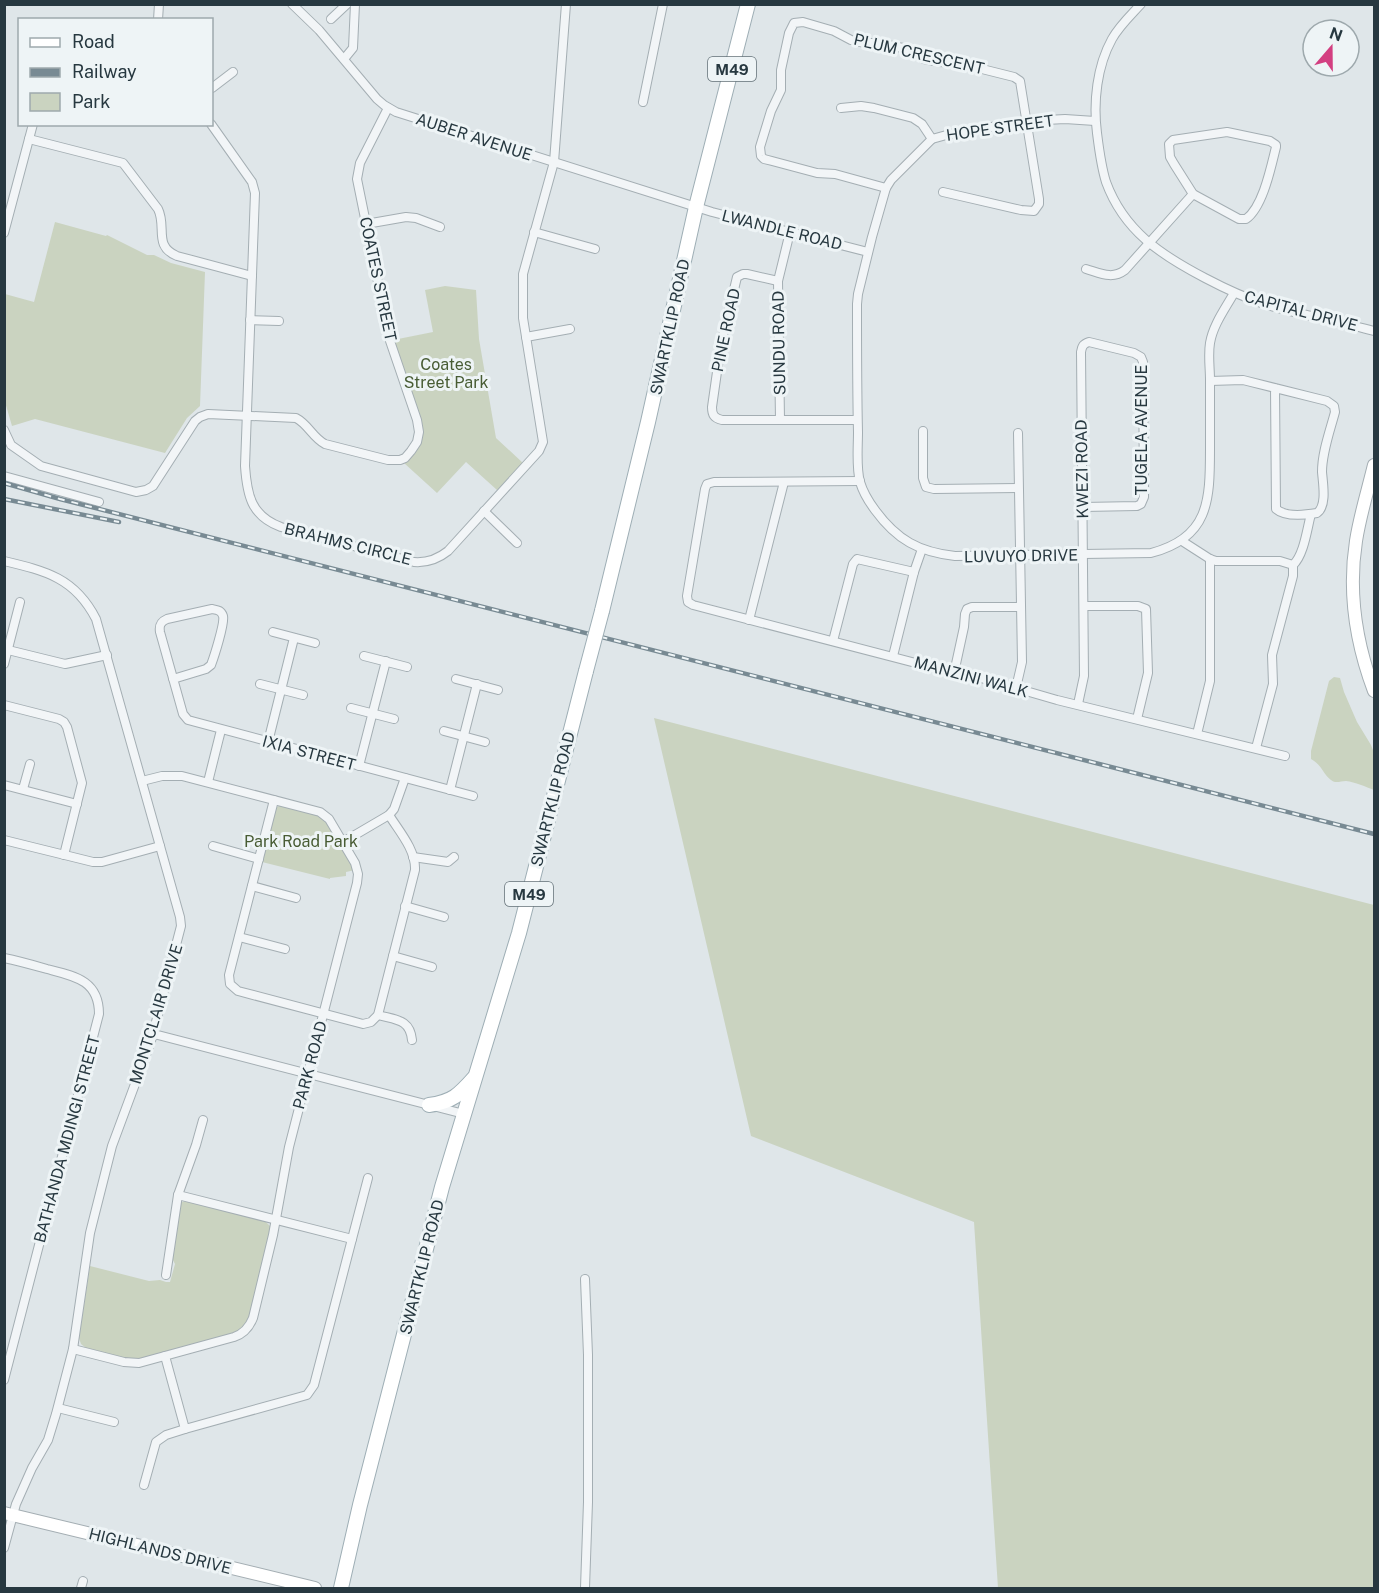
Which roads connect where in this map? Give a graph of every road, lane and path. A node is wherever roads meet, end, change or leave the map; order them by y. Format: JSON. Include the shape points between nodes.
{"nodes":[{"id":1,"x":292,"y":4,"type":"edge"},
{"id":2,"x":347,"y":4,"type":"edge"},
{"id":3,"x":355,"y":4,"type":"edge"},
{"id":4,"x":566,"y":4,"type":"edge"},
{"id":5,"x":663,"y":4,"type":"edge"},
{"id":6,"x":748,"y":4,"type":"edge"},
{"id":7,"x":1141,"y":4,"type":"edge"},
{"id":8,"x":331,"y":19,"type":"dead end"},
{"id":9,"x":344,"y":59,"type":"junction"},
{"id":10,"x":233,"y":72,"type":"dead end"},
{"id":11,"x":213,"y":87,"type":"edge"},
{"id":12,"x":643,"y":102,"type":"dead end"},
{"id":13,"x":388,"y":108,"type":"junction"},
{"id":14,"x":841,"y":108,"type":"dead end"},
{"id":15,"x":1028,"y":121,"type":"junction"},
{"id":16,"x":1095,"y":121,"type":"junction"},
{"id":17,"x":213,"y":125,"type":"edge"},
{"id":18,"x":32,"y":126,"type":"edge"},
{"id":19,"x":29,"y":139,"type":"junction"},
{"id":20,"x":932,"y":139,"type":"junction"},
{"id":21,"x":554,"y":162,"type":"junction"},
{"id":22,"x":886,"y":188,"type":"junction"},
{"id":23,"x":943,"y":192,"type":"dead end"},
{"id":24,"x":1193,"y":195,"type":"junction"},
{"id":25,"x":696,"y":207,"type":"junction"},
{"id":26,"x":366,"y":224,"type":"junction"},
{"id":27,"x":440,"y":227,"type":"dead end"},
{"id":28,"x":534,"y":232,"type":"junction"},
{"id":29,"x":790,"y":232,"type":"junction"},
{"id":30,"x":4,"y":233,"type":"edge"},
{"id":31,"x":1148,"y":243,"type":"junction"},
{"id":32,"x":595,"y":249,"type":"dead end"},
{"id":33,"x":868,"y":252,"type":"junction"},
{"id":34,"x":1086,"y":269,"type":"dead end"},
{"id":35,"x":252,"y":276,"type":"junction"},
{"id":36,"x":778,"y":281,"type":"junction"},
{"id":37,"x":1234,"y":293,"type":"junction"},
{"id":38,"x":250,"y":320,"type":"junction"},
{"id":39,"x":279,"y":321,"type":"dead end"},
{"id":40,"x":570,"y":329,"type":"dead end"},
{"id":41,"x":1374,"y":331,"type":"edge"},
{"id":42,"x":526,"y":337,"type":"junction"},
{"id":43,"x":1085,"y":343,"type":"joint"},
{"id":44,"x":1210,"y":381,"type":"junction"},
{"id":45,"x":1275,"y":388,"type":"junction"},
{"id":46,"x":246,"y":416,"type":"junction"},
{"id":47,"x":780,"y":420,"type":"junction"},
{"id":48,"x":857,"y":420,"type":"junction"},
{"id":49,"x":4,"y":430,"type":"edge"},
{"id":50,"x":923,"y":431,"type":"dead end"},
{"id":51,"x":1018,"y":433,"type":"dead end"},
{"id":52,"x":1374,"y":465,"type":"edge"},
{"id":53,"x":4,"y":476,"type":"edge"},
{"id":54,"x":860,"y":481,"type":"junction"},
{"id":55,"x":784,"y":482,"type":"junction"},
{"id":56,"x":1018,"y":488,"type":"junction"},
{"id":57,"x":99,"y":502,"type":"dead end"},
{"id":58,"x":1083,"y":507,"type":"junction"},
{"id":59,"x":484,"y":511,"type":"junction"},
{"id":60,"x":1311,"y":514,"type":"junction"},
{"id":61,"x":1182,"y":541,"type":"junction"},
{"id":62,"x":517,"y":543,"type":"dead end"},
{"id":63,"x":922,"y":549,"type":"junction"},
{"id":64,"x":1082,"y":555,"type":"junction"},
{"id":65,"x":1021,"y":556,"type":"junction"},
{"id":66,"x":1210,"y":559,"type":"junction"},
{"id":67,"x":4,"y":561,"type":"edge"},
{"id":68,"x":1293,"y":565,"type":"junction"},
{"id":69,"x":914,"y":572,"type":"junction"},
{"id":70,"x":20,"y":602,"type":"dead end"},
{"id":71,"x":1084,"y":606,"type":"junction"},
{"id":72,"x":1021,"y":607,"type":"junction"},
{"id":73,"x":749,"y":620,"type":"junction"},
{"id":74,"x":273,"y":632,"type":"dead end"},
{"id":75,"x":294,"y":638,"type":"junction"},
{"id":76,"x":833,"y":641,"type":"junction"},
{"id":77,"x":315,"y":643,"type":"dead end"},
{"id":78,"x":6,"y":650,"type":"edge"},
{"id":79,"x":107,"y":655,"type":"junction"},
{"id":80,"x":364,"y":656,"type":"dead end"},
{"id":81,"x":893,"y":656,"type":"junction"},
{"id":82,"x":386,"y":662,"type":"junction"},
{"id":83,"x":4,"y":664,"type":"edge"},
{"id":84,"x":407,"y":667,"type":"dead end"},
{"id":85,"x":954,"y":673,"type":"junction"},
{"id":86,"x":173,"y":679,"type":"junction"},
{"id":87,"x":456,"y":679,"type":"dead end"},
{"id":88,"x":260,"y":684,"type":"dead end"},
{"id":89,"x":477,"y":684,"type":"junction"},
{"id":90,"x":1016,"y":688,"type":"junction"},
{"id":91,"x":281,"y":690,"type":"junction"},
{"id":92,"x":498,"y":690,"type":"dead end"},
{"id":93,"x":1374,"y":691,"type":"edge"},
{"id":94,"x":303,"y":695,"type":"dead end"},
{"id":95,"x":1078,"y":704,"type":"junction"},
{"id":96,"x":4,"y":705,"type":"edge"},
{"id":97,"x":351,"y":708,"type":"dead end"},
{"id":98,"x":373,"y":713,"type":"junction"},
{"id":99,"x":394,"y":719,"type":"dead end"},
{"id":100,"x":1137,"y":719,"type":"junction"},
{"id":101,"x":221,"y":730,"type":"junction"},
{"id":102,"x":444,"y":732,"type":"dead end"},
{"id":103,"x":1197,"y":734,"type":"junction"},
{"id":104,"x":463,"y":736,"type":"junction"},
{"id":105,"x":268,"y":742,"type":"junction"},
{"id":106,"x":484,"y":742,"type":"dead end"},
{"id":107,"x":1256,"y":748,"type":"junction"},
{"id":108,"x":1285,"y":756,"type":"dead end"},
{"id":109,"x":30,"y":764,"type":"dead end"},
{"id":110,"x":359,"y":766,"type":"junction"},
{"id":111,"x":405,"y":778,"type":"junction"},
{"id":112,"x":142,"y":782,"type":"junction"},
{"id":113,"x":208,"y":782,"type":"junction"},
{"id":114,"x":4,"y":785,"type":"edge"},
{"id":115,"x":23,"y":789,"type":"junction"},
{"id":116,"x":450,"y":790,"type":"junction"},
{"id":117,"x":473,"y":796,"type":"dead end"},
{"id":118,"x":274,"y":800,"type":"junction"},
{"id":119,"x":77,"y":804,"type":"junction"},
{"id":120,"x":389,"y":815,"type":"junction"},
{"id":121,"x":4,"y":840,"type":"edge"},
{"id":122,"x":343,"y":842,"type":"junction"},
{"id":123,"x":160,"y":846,"type":"junction"},
{"id":124,"x":213,"y":846,"type":"dead end"},
{"id":125,"x":64,"y":855,"type":"junction"},
{"id":126,"x":413,"y":857,"type":"junction"},
{"id":127,"x":454,"y":857,"type":"dead end"},
{"id":128,"x":259,"y":859,"type":"junction"},
{"id":129,"x":252,"y":886,"type":"junction"},
{"id":130,"x":296,"y":898,"type":"dead end"},
{"id":131,"x":405,"y":906,"type":"junction"},
{"id":132,"x":444,"y":917,"type":"dead end"},
{"id":133,"x":239,"y":937,"type":"junction"},
{"id":134,"x":285,"y":949,"type":"dead end"},
{"id":135,"x":393,"y":956,"type":"junction"},
{"id":136,"x":4,"y":958,"type":"edge"},
{"id":137,"x":432,"y":966,"type":"dead end"},
{"id":138,"x":323,"y":1014,"type":"junction"},
{"id":139,"x":378,"y":1015,"type":"junction"},
{"id":140,"x":154,"y":1034,"type":"junction"},
{"id":141,"x":412,"y":1040,"type":"dead end"},
{"id":142,"x":308,"y":1074,"type":"junction"},
{"id":143,"x":476,"y":1074,"type":"junction"},
{"id":144,"x":429,"y":1105,"type":"junction"},
{"id":145,"x":464,"y":1114,"type":"junction"},
{"id":146,"x":203,"y":1120,"type":"dead end"},
{"id":147,"x":368,"y":1178,"type":"dead end"},
{"id":148,"x":178,"y":1195,"type":"junction"},
{"id":149,"x":276,"y":1220,"type":"junction"},
{"id":150,"x":352,"y":1239,"type":"junction"},
{"id":151,"x":166,"y":1275,"type":"dead end"},
{"id":152,"x":585,"y":1279,"type":"dead end"},
{"id":153,"x":73,"y":1349,"type":"junction"},
{"id":154,"x":165,"y":1356,"type":"junction"},
{"id":155,"x":4,"y":1380,"type":"edge"},
{"id":156,"x":58,"y":1408,"type":"junction"},
{"id":157,"x":114,"y":1422,"type":"dead end"},
{"id":158,"x":185,"y":1430,"type":"junction"},
{"id":159,"x":144,"y":1485,"type":"dead end"},
{"id":160,"x":8,"y":1514,"type":"edge"},
{"id":161,"x":4,"y":1548,"type":"edge"},
{"id":162,"x":315,"y":1588,"type":"edge"},
{"id":163,"x":341,"y":1588,"type":"edge"},
{"id":164,"x":585,"y":1588,"type":"edge"}],
"edges":[{"from":1,"to":9,"type":"street","name":"AUBER AVENUE"},
{"from":2,"to":8,"type":"street"},
{"from":3,"to":9,"type":"street","via":[[352,48]]},
{"from":4,"to":21,"type":"street","name":"BRAHMS CIRCLE"},
{"from":5,"to":12,"type":"street"},
{"from":6,"to":25,"type":"main road","name":"SWARTKLIP ROAD","number":"M49"},
{"from":7,"to":16,"type":"street","name":"CAPITAL DRIVE","via":[[1111,41],[1105,56]]},
{"from":9,"to":13,"type":"street","name":"AUBER AVENUE"},
{"from":10,"to":11,"type":"street"},
{"from":13,"to":21,"type":"street","name":"AUBER AVENUE"},
{"from":13,"to":26,"type":"street","name":"COATES STREET","via":[[358,168]]},
{"from":14,"to":20,"type":"street","via":[[861,106],[913,118]]},
{"from":15,"to":16,"type":"street","name":"HOPE STREET"},
{"from":15,"to":20,"type":"street","name":"HOPE STREET"},
{"from":15,"to":22,"type":"street","name":"PLUM CRESCENT","via":[[1021,84],[1014,77],[965,64],[924,59],[903,48],[864,44],[834,31],[794,23],[781,70],[781,90],[760,147],[761,156],[771,162]]},
{"from":15,"to":23,"type":"street","via":[[1038,208],[1021,210]]},
{"from":16,"to":31,"type":"street","name":"CAPITAL DRIVE","via":[[1106,182],[1131,226]]},
{"from":17,"to":35,"type":"street","name":"BRAHMS CIRCLE","via":[[254,186]]},
{"from":18,"to":19,"type":"street"},
{"from":19,"to":30,"type":"street"},
{"from":19,"to":35,"type":"street","via":[[123,163],[158,209],[162,239],[168,251]]},
{"from":20,"to":22,"type":"street","name":"HOPE STREET"},
{"from":21,"to":25,"type":"street","name":"AUBER AVENUE"},
{"from":21,"to":28,"type":"street","name":"BRAHMS CIRCLE"},
{"from":22,"to":33,"type":"street","name":"HOPE STREET"},
{"from":24,"to":24,"type":"street","via":[[1170,156],[1170,141],[1227,132],[1275,145],[1263,193],[1250,217],[1239,219]]},
{"from":24,"to":31,"type":"street"},
{"from":25,"to":29,"type":"street","name":"LWANDLE ROAD"},
{"from":25,"to":143,"type":"main road","name":"SWARTKLIP ROAD","number":"M49","bridge":true,"via":[[602,611],[519,933]]},
{"from":26,"to":27,"type":"street","via":[[406,217]]},
{"from":26,"to":46,"type":"street","name":"COATES STREET","via":[[390,341],[419,427],[417,442],[405,458],[388,460],[320,442],[296,418]]},
{"from":28,"to":32,"type":"street"},
{"from":28,"to":42,"type":"street","name":"BRAHMS CIRCLE","via":[[523,274]]},
{"from":29,"to":33,"type":"street","name":"LWANDLE ROAD"},
{"from":29,"to":36,"type":"street","name":"SUNDU ROAD"},
{"from":31,"to":34,"type":"street","via":[[1119,275]]},
{"from":31,"to":37,"type":"street","name":"CAPITAL DRIVE","via":[[1166,257]]},
{"from":33,"to":48,"type":"street","name":"LUVUYO DRIVE","via":[[857,304]]},
{"from":35,"to":38,"type":"street","name":"BRAHMS CIRCLE"},
{"from":36,"to":47,"type":"street","name":"SUNDU ROAD"},
{"from":36,"to":47,"type":"street","name":"PINE ROAD","via":[[743,274],[737,278],[721,345],[712,412],[722,420]]},
{"from":37,"to":41,"type":"street","name":"CAPITAL DRIVE"},
{"from":37,"to":44,"type":"street","name":"LUVUYO DRIVE","via":[[1212,335]]},
{"from":38,"to":39,"type":"street"},
{"from":38,"to":46,"type":"street","name":"BRAHMS CIRCLE"},
{"from":40,"to":42,"type":"street"},
{"from":42,"to":59,"type":"street","name":"BRAHMS CIRCLE","via":[[543,442]]},
{"from":43,"to":58,"type":"street","name":"KWEZI ROAD","via":[[1081,352]]},
{"from":43,"to":58,"type":"street","name":"TUGELA AVENUE","via":[[1134,353],[1143,362],[1144,497],[1137,506]]},
{"from":44,"to":45,"type":"street","via":[[1243,380]]},
{"from":44,"to":61,"type":"street","name":"LUVUYO DRIVE","via":[[1208,501],[1197,524]]},
{"from":45,"to":60,"type":"street","via":[[1276,509],[1282,513]]},
{"from":45,"to":60,"type":"street","via":[[1327,401],[1336,408],[1323,460],[1323,503],[1321,511]]},
{"from":46,"to":49,"type":"street","name":"COATES STREET","via":[[200,417],[153,486],[141,492],[41,466],[11,445]]},
{"from":46,"to":59,"type":"street","name":"BRAHMS CIRCLE","via":[[248,492],[256,509],[275,525],[424,562],[444,554]]},
{"from":47,"to":48,"type":"street"},
{"from":48,"to":54,"type":"street","name":"LUVUYO DRIVE"},
{"from":50,"to":56,"type":"street","via":[[926,487]]},
{"from":51,"to":56,"type":"street"},
{"from":52,"to":93,"type":"main road","via":[[1358,531],[1353,575],[1355,619]]},
{"from":53,"to":57,"type":"street"},
{"from":54,"to":55,"type":"street"},
{"from":54,"to":63,"type":"street","name":"LUVUYO DRIVE","via":[[885,524]]},
{"from":55,"to":73,"type":"street"},
{"from":55,"to":73,"type":"street","name":"MANZINI WALK","via":[[714,482],[705,489],[688,602]]},
{"from":56,"to":65,"type":"street"},
{"from":58,"to":64,"type":"street","name":"KWEZI ROAD"},
{"from":59,"to":62,"type":"street"},
{"from":60,"to":68,"type":"street"},
{"from":61,"to":64,"type":"street","name":"LUVUYO DRIVE","via":[[1151,553]]},
{"from":61,"to":66,"type":"street"},
{"from":63,"to":65,"type":"street","name":"LUVUYO DRIVE","via":[[955,556]]},
{"from":63,"to":69,"type":"street"},
{"from":64,"to":65,"type":"street","name":"LUVUYO DRIVE"},
{"from":64,"to":71,"type":"street","name":"KWEZI ROAD"},
{"from":65,"to":72,"type":"street"},
{"from":66,"to":68,"type":"street","via":[[1280,561]]},
{"from":66,"to":103,"type":"street","via":[[1210,681]]},
{"from":67,"to":79,"type":"street","name":"MONTCLAIR DRIVE","via":[[52,574],[76,590],[96,619]]},
{"from":68,"to":107,"type":"street","via":[[1272,655],[1273,684]]},
{"from":69,"to":76,"type":"street","via":[[856,559]]},
{"from":69,"to":81,"type":"street"},
{"from":70,"to":78,"type":"street"},
{"from":71,"to":95,"type":"street","name":"KWEZI ROAD","via":[[1084,675]]},
{"from":71,"to":100,"type":"street","via":[[1146,609],[1148,673]]},
{"from":72,"to":85,"type":"street","via":[[967,609]]},
{"from":72,"to":90,"type":"street","via":[[1022,662]]},
{"from":73,"to":76,"type":"street","name":"MANZINI WALK"},
{"from":74,"to":75,"type":"street"},
{"from":75,"to":77,"type":"street"},
{"from":75,"to":91,"type":"street"},
{"from":76,"to":81,"type":"street","name":"MANZINI WALK"},
{"from":78,"to":79,"type":"street","via":[[65,664]]},
{"from":78,"to":83,"type":"street"},
{"from":79,"to":112,"type":"street","name":"MONTCLAIR DRIVE"},
{"from":80,"to":82,"type":"street"},
{"from":81,"to":85,"type":"street","name":"MANZINI WALK"},
{"from":82,"to":84,"type":"street"},
{"from":82,"to":98,"type":"street"},
{"from":85,"to":90,"type":"street","name":"MANZINI WALK"},
{"from":86,"to":86,"type":"street","name":"IXIA STREET","via":[[211,665],[224,621],[222,613],[212,609],[161,623]]},
{"from":86,"to":101,"type":"street","name":"IXIA STREET","via":[[185,717]]},
{"from":87,"to":89,"type":"street"},
{"from":88,"to":91,"type":"street"},
{"from":89,"to":92,"type":"street"},
{"from":89,"to":104,"type":"street"},
{"from":90,"to":95,"type":"street","name":"MANZINI WALK"},
{"from":91,"to":94,"type":"street"},
{"from":91,"to":105,"type":"street"},
{"from":95,"to":100,"type":"street","name":"MANZINI WALK"},
{"from":96,"to":119,"type":"street","via":[[66,724],[82,781]]},
{"from":97,"to":98,"type":"street"},
{"from":98,"to":99,"type":"street"},
{"from":98,"to":110,"type":"street"},
{"from":100,"to":103,"type":"street","name":"MANZINI WALK"},
{"from":101,"to":105,"type":"street","name":"IXIA STREET"},
{"from":101,"to":113,"type":"street"},
{"from":102,"to":104,"type":"street"},
{"from":103,"to":107,"type":"street","name":"MANZINI WALK"},
{"from":104,"to":106,"type":"street"},
{"from":104,"to":116,"type":"street"},
{"from":105,"to":110,"type":"street","name":"IXIA STREET"},
{"from":107,"to":108,"type":"street","name":"MANZINI WALK"},
{"from":109,"to":115,"type":"street"},
{"from":110,"to":111,"type":"street","name":"IXIA STREET"},
{"from":111,"to":116,"type":"street","name":"IXIA STREET"},
{"from":111,"to":120,"type":"street"},
{"from":112,"to":113,"type":"street","name":"PARK ROAD","via":[[172,775]]},
{"from":112,"to":123,"type":"street","name":"MONTCLAIR DRIVE"},
{"from":113,"to":118,"type":"street","name":"PARK ROAD"},
{"from":114,"to":115,"type":"street"},
{"from":115,"to":119,"type":"street"},
{"from":116,"to":117,"type":"street","name":"IXIA STREET"},
{"from":118,"to":122,"type":"street","name":"PARK ROAD","via":[[324,814]]},
{"from":118,"to":128,"type":"street"},
{"from":119,"to":125,"type":"street"},
{"from":120,"to":122,"type":"street"},
{"from":120,"to":126,"type":"street"},
{"from":121,"to":125,"type":"street"},
{"from":122,"to":138,"type":"street","name":"PARK ROAD","via":[[357,868],[357,883]]},
{"from":123,"to":125,"type":"street","via":[[98,862]]},
{"from":123,"to":140,"type":"street","name":"MONTCLAIR DRIVE","via":[[182,926]]},
{"from":124,"to":128,"type":"street"},
{"from":126,"to":127,"type":"street","via":[[448,862]]},
{"from":126,"to":131,"type":"street","via":[[415,870]]},
{"from":128,"to":129,"type":"street"},
{"from":129,"to":130,"type":"street"},
{"from":129,"to":133,"type":"street"},
{"from":131,"to":132,"type":"street"},
{"from":131,"to":135,"type":"street"},
{"from":133,"to":134,"type":"street"},
{"from":133,"to":138,"type":"street","via":[[229,978],[234,990]]},
{"from":135,"to":137,"type":"street"},
{"from":135,"to":139,"type":"street"},
{"from":136,"to":155,"type":"street","name":"BATHANDA MDINGI STREET","via":[[77,977],[92,989],[99,1007]]},
{"from":138,"to":139,"type":"street","via":[[363,1024]]},
{"from":138,"to":142,"type":"street","name":"PARK ROAD"},
{"from":139,"to":141,"type":"street","via":[[406,1024]]},
{"from":140,"to":142,"type":"street"},
{"from":140,"to":153,"type":"street","name":"MONTCLAIR DRIVE","via":[[112,1146],[90,1233]]},
{"from":142,"to":144,"type":"street"},
{"from":142,"to":149,"type":"street","name":"PARK ROAD"},
{"from":143,"to":144,"type":"main road","via":[[458,1095]]},
{"from":143,"to":145,"type":"main road","name":"SWARTKLIP ROAD","number":"M49"},
{"from":144,"to":145,"type":"street"},
{"from":145,"to":163,"type":"main road","name":"SWARTKLIP ROAD","number":"M49"},
{"from":146,"to":148,"type":"street"},
{"from":147,"to":150,"type":"street"},
{"from":148,"to":149,"type":"street"},
{"from":148,"to":151,"type":"street"},
{"from":149,"to":150,"type":"street"},
{"from":149,"to":154,"type":"street","name":"PARK ROAD","via":[[247,1329],[234,1337]]},
{"from":150,"to":158,"type":"street","via":[[310,1393]]},
{"from":152,"to":164,"type":"street"},
{"from":153,"to":154,"type":"street","name":"PARK ROAD","via":[[133,1363]]},
{"from":153,"to":156,"type":"street","name":"MONTCLAIR DRIVE"},
{"from":154,"to":158,"type":"street"},
{"from":156,"to":157,"type":"street"},
{"from":156,"to":160,"type":"street","name":"MONTCLAIR DRIVE","via":[[48,1440]]},
{"from":158,"to":159,"type":"street","via":[[156,1442]]},
{"from":160,"to":161,"type":"street","name":"MONTCLAIR DRIVE"},
{"from":160,"to":162,"type":"main road","name":"HIGHLANDS DRIVE"}]}
